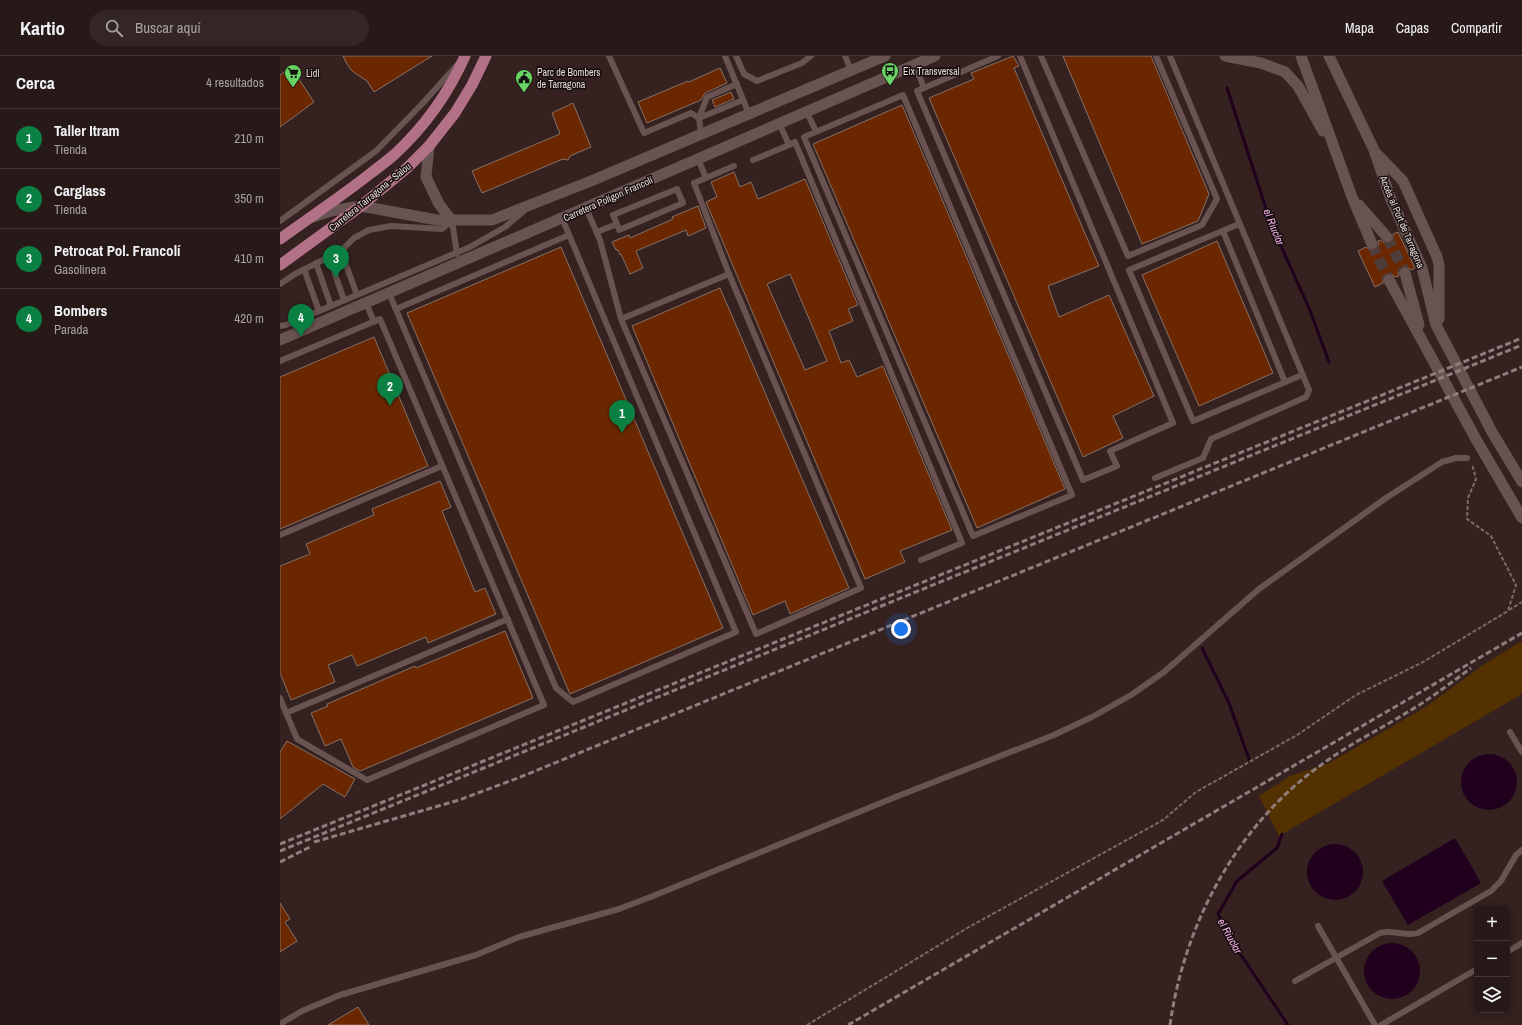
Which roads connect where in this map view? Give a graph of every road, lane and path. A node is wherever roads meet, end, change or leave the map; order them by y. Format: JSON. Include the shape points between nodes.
{"nodes":[{"id":1,"x":464,"y":56,"type":"edge"},
{"id":2,"x":486,"y":56,"type":"edge"},
{"id":3,"x":609,"y":56,"type":"edge"},
{"id":4,"x":725,"y":56,"type":"edge"},
{"id":5,"x":736,"y":56,"type":"edge"},
{"id":6,"x":811,"y":56,"type":"edge"},
{"id":7,"x":845,"y":56,"type":"edge"},
{"id":8,"x":935,"y":56,"type":"edge"},
{"id":9,"x":998,"y":56,"type":"edge"},
{"id":10,"x":1020,"y":56,"type":"edge"},
{"id":11,"x":1041,"y":56,"type":"edge"},
{"id":12,"x":1156,"y":56,"type":"edge"},
{"id":13,"x":1170,"y":56,"type":"edge"},
{"id":14,"x":1225,"y":56,"type":"edge"},
{"id":15,"x":1301,"y":56,"type":"edge"},
{"id":16,"x":1329,"y":56,"type":"edge"},
{"id":17,"x":878,"y":57,"type":"edge"},
{"id":18,"x":914,"y":65,"type":"junction"},
{"id":19,"x":851,"y":70,"type":"junction"},
{"id":20,"x":737,"y":84,"type":"junction"},
{"id":21,"x":924,"y":88,"type":"junction"},
{"id":22,"x":743,"y":100,"type":"junction"},
{"id":23,"x":806,"y":111,"type":"junction"},
{"id":24,"x":749,"y":114,"type":"junction"},
{"id":25,"x":699,"y":118,"type":"junction"},
{"id":26,"x":780,"y":123,"type":"junction"},
{"id":27,"x":816,"y":132,"type":"junction"},
{"id":28,"x":701,"y":134,"type":"junction"},
{"id":29,"x":789,"y":145,"type":"junction"},
{"id":30,"x":429,"y":146,"type":"junction"},
{"id":31,"x":1374,"y":150,"type":"junction"},
{"id":32,"x":1336,"y":152,"type":"junction"},
{"id":33,"x":698,"y":159,"type":"junction"},
{"id":34,"x":753,"y":160,"type":"dead end"},
{"id":35,"x":734,"y":166,"type":"dead end"},
{"id":36,"x":706,"y":178,"type":"junction"},
{"id":37,"x":1352,"y":197,"type":"junction"},
{"id":38,"x":532,"y":204,"type":"junction"},
{"id":39,"x":361,"y":206,"type":"junction"},
{"id":40,"x":586,"y":208,"type":"junction"},
{"id":41,"x":308,"y":218,"type":"junction"},
{"id":42,"x":562,"y":218,"type":"junction"},
{"id":43,"x":280,"y":221,"type":"edge"},
{"id":44,"x":452,"y":221,"type":"junction"},
{"id":45,"x":617,"y":224,"type":"junction"},
{"id":46,"x":1239,"y":224,"type":"junction"},
{"id":47,"x":1222,"y":231,"type":"junction"},
{"id":48,"x":597,"y":232,"type":"junction"},
{"id":49,"x":569,"y":235,"type":"junction"},
{"id":50,"x":1387,"y":237,"type":"tunnel mouth"},
{"id":51,"x":280,"y":239,"type":"edge"},
{"id":52,"x":1372,"y":244,"type":"tunnel mouth"},
{"id":53,"x":341,"y":251,"type":"junction"},
{"id":54,"x":458,"y":252,"type":"junction"},
{"id":55,"x":329,"y":257,"type":"junction"},
{"id":56,"x":316,"y":263,"type":"junction"},
{"id":57,"x":280,"y":265,"type":"edge"},
{"id":58,"x":304,"y":269,"type":"junction"},
{"id":59,"x":438,"y":272,"type":"junction"},
{"id":60,"x":1405,"y":273,"type":"tunnel mouth"},
{"id":61,"x":729,"y":274,"type":"junction"},
{"id":62,"x":1390,"y":280,"type":"tunnel mouth"},
{"id":63,"x":280,"y":284,"type":"edge"},
{"id":64,"x":389,"y":293,"type":"junction"},
{"id":65,"x":357,"y":295,"type":"junction"},
{"id":66,"x":344,"y":300,"type":"junction"},
{"id":67,"x":366,"y":303,"type":"junction"},
{"id":68,"x":331,"y":306,"type":"junction"},
{"id":69,"x":396,"y":309,"type":"junction"},
{"id":70,"x":319,"y":311,"type":"junction"},
{"id":71,"x":621,"y":319,"type":"junction"},
{"id":72,"x":374,"y":322,"type":"junction"},
{"id":73,"x":280,"y":326,"type":"edge"},
{"id":74,"x":1443,"y":339,"type":"junction"},
{"id":75,"x":280,"y":340,"type":"edge"},
{"id":76,"x":1426,"y":348,"type":"junction"},
{"id":77,"x":280,"y":361,"type":"edge"},
{"id":78,"x":1302,"y":375,"type":"junction"},
{"id":79,"x":1285,"y":382,"type":"junction"},
{"id":80,"x":1500,"y":445,"type":"junction"},
{"id":81,"x":1467,"y":458,"type":"joint"},
{"id":82,"x":442,"y":466,"type":"junction"},
{"id":83,"x":1522,"y":472,"type":"edge"},
{"id":84,"x":1155,"y":478,"type":"dead end"},
{"id":85,"x":1522,"y":482,"type":"edge"},
{"id":86,"x":1522,"y":518,"type":"edge"},
{"id":87,"x":280,"y":535,"type":"edge"},
{"id":88,"x":921,"y":560,"type":"dead end"},
{"id":89,"x":1522,"y":602,"type":"edge"},
{"id":90,"x":1508,"y":611,"type":"junction"},
{"id":91,"x":508,"y":619,"type":"junction"},
{"id":92,"x":280,"y":698,"type":"edge"},
{"id":93,"x":286,"y":713,"type":"junction"},
{"id":94,"x":1510,"y":732,"type":"dead end"},
{"id":95,"x":1522,"y":752,"type":"edge"},
{"id":96,"x":1522,"y":850,"type":"edge"},
{"id":97,"x":1318,"y":926,"type":"dead end"},
{"id":98,"x":1522,"y":943,"type":"edge"},
{"id":99,"x":1510,"y":950,"type":"edge"},
{"id":100,"x":1335,"y":957,"type":"junction"},
{"id":101,"x":1474,"y":971,"type":"edge"},
{"id":102,"x":1295,"y":981,"type":"dead end"},
{"id":103,"x":280,"y":1024,"type":"edge"},
{"id":104,"x":807,"y":1025,"type":"edge"},
{"id":105,"x":1376,"y":1025,"type":"edge"},
{"id":106,"x":1381,"y":1025,"type":"edge"}],
"edges":[{"from":1,"to":41,"type":"main road","name":"Carretera Tarragona - Salou","via":[[448,89],[417,131],[394,155]]},
{"from":1,"to":43,"type":"lane","via":[[376,151]]},
{"from":2,"to":30,"type":"main road","name":"Carretera Tarragona - Salou","via":[[455,113]]},
{"from":3,"to":25,"type":"lane","via":[[644,133],[691,113]]},
{"from":4,"to":20,"type":"lane"},
{"from":5,"to":6,"type":"lane","via":[[744,74],[757,81]]},
{"from":7,"to":19,"type":"lane"},
{"from":8,"to":18,"type":"street","name":"Carretera Polígon Francolí"},
{"from":9,"to":21,"type":"lane"},
{"from":10,"to":21,"type":"lane","via":[[1173,423],[1110,451],[1117,466],[1083,480],[917,91]]},
{"from":11,"to":12,"type":"lane","via":[[1128,256],[1202,225],[1217,199]]},
{"from":13,"to":46,"type":"lane"},
{"from":14,"to":32,"type":"street","via":[[1261,63],[1285,72],[1298,86]]},
{"from":15,"to":32,"type":"street","name":"Accés al Port de Tarragona"},
{"from":16,"to":31,"type":"street","name":"Accés al Port de Tarragona"},
{"from":17,"to":19,"type":"street"},
{"from":18,"to":21,"type":"lane"},
{"from":18,"to":23,"type":"street","name":"Carretera Polígon Francolí"},
{"from":19,"to":24,"type":"street"},
{"from":20,"to":22,"type":"lane"},
{"from":20,"to":25,"type":"lane","via":[[707,97]]},
{"from":22,"to":24,"type":"lane"},
{"from":22,"to":25,"type":"lane"},
{"from":23,"to":26,"type":"street","name":"Carretera Polígon Francolí"},
{"from":23,"to":27,"type":"lane"},
{"from":24,"to":28,"type":"street"},
{"from":25,"to":28,"type":"lane"},
{"from":26,"to":29,"type":"lane"},
{"from":26,"to":33,"type":"street","name":"Carretera Polígon Francolí"},
{"from":27,"to":27,"type":"lane","via":[[904,95],[1072,495],[973,536],[804,137]]},
{"from":28,"to":38,"type":"street"},
{"from":29,"to":34,"type":"lane"},
{"from":29,"to":88,"type":"lane","via":[[795,142],[962,543]]},
{"from":30,"to":39,"type":"main road","name":"Carretera Tarragona - Salou"},
{"from":30,"to":44,"type":"street","via":[[426,177],[439,204]]},
{"from":31,"to":74,"type":"street","name":"Accés al Port de Tarragona","via":[[1390,196],[1422,268],[1436,325]]},
{"from":31,"to":74,"type":"street","name":"Accés al Port de Tarragona","via":[[1403,181],[1438,257],[1439,326]]},
{"from":32,"to":37,"type":"street","name":"Accés al Port de Tarragona"},
{"from":33,"to":36,"type":"lane"},
{"from":33,"to":40,"type":"street","name":"Carretera Polígon Francolí"},
{"from":35,"to":36,"type":"lane"},
{"from":36,"to":61,"type":"lane","via":[[694,183]]},
{"from":37,"to":50,"type":"street","name":"Accés al Port de Tarragona"},
{"from":37,"to":52,"type":"street","name":"Accés al Port de Tarragona"},
{"from":38,"to":44,"type":"street","via":[[492,220]]},
{"from":38,"to":54,"type":"lane","via":[[505,227]]},
{"from":39,"to":41,"type":"street"},
{"from":39,"to":44,"type":"street"},
{"from":39,"to":57,"type":"main road","name":"Carretera Tarragona - Salou"},
{"from":40,"to":42,"type":"street","name":"Carretera Polígon Francolí"},
{"from":40,"to":48,"type":"lane"},
{"from":41,"to":51,"type":"main road","name":"Carretera Tarragona - Salou"},
{"from":42,"to":49,"type":"lane"},
{"from":42,"to":59,"type":"street","name":"Carretera Polígon Francolí"},
{"from":44,"to":53,"type":"lane","via":[[442,229],[391,226],[369,230],[354,238]]},
{"from":44,"to":54,"type":"lane"},
{"from":45,"to":45,"type":"lane","via":[[613,215],[677,189],[683,203],[619,230]]},
{"from":45,"to":48,"type":"lane"},
{"from":46,"to":47,"type":"lane"},
{"from":46,"to":78,"type":"lane"},
{"from":47,"to":79,"type":"lane"},
{"from":47,"to":79,"type":"lane","via":[[1129,270],[1193,421]]},
{"from":48,"to":71,"type":"lane"},
{"from":49,"to":69,"type":"lane"},
{"from":49,"to":69,"type":"lane","via":[[736,632],[573,702],[556,688]]},
{"from":53,"to":55,"type":"lane"},
{"from":53,"to":65,"type":"lane"},
{"from":54,"to":59,"type":"lane","via":[[456,260]]},
{"from":54,"to":65,"type":"lane"},
{"from":55,"to":56,"type":"lane"},
{"from":55,"to":66,"type":"lane"},
{"from":56,"to":58,"type":"lane"},
{"from":56,"to":68,"type":"lane"},
{"from":58,"to":63,"type":"lane"},
{"from":58,"to":70,"type":"lane"},
{"from":59,"to":64,"type":"street","name":"Carretera Polígon Francolí"},
{"from":60,"to":76,"type":"street","name":"Accés al Port de Tarragona"},
{"from":61,"to":71,"type":"lane"},
{"from":61,"to":71,"type":"lane","via":[[861,588],[756,634]]},
{"from":62,"to":76,"type":"street","name":"Accés al Port de Tarragona"},
{"from":64,"to":67,"type":"street","name":"Carretera Polígon Francolí"},
{"from":64,"to":69,"type":"lane"},
{"from":65,"to":66,"type":"lane"},
{"from":66,"to":68,"type":"lane"},
{"from":67,"to":72,"type":"lane"},
{"from":67,"to":75,"type":"street","name":"Carretera Polígon Francolí"},
{"from":68,"to":70,"type":"lane"},
{"from":70,"to":73,"type":"lane"},
{"from":72,"to":77,"type":"lane"},
{"from":72,"to":82,"type":"lane","via":[[380,319]]},
{"from":74,"to":80,"type":"street","name":"Accés al Port de Tarragona"},
{"from":76,"to":86,"type":"street","name":"Accés al Port de Tarragona","via":[[1476,441]]},
{"from":78,"to":79,"type":"lane"},
{"from":78,"to":84,"type":"lane","via":[[1308,390],[1306,397],[1210,439],[1203,458]]},
{"from":80,"to":83,"type":"lane"},
{"from":80,"to":85,"type":"street","name":"Accés al Port de Tarragona"},
{"from":81,"to":90,"type":"path","via":[[1472,464],[1476,479],[1468,498],[1467,519],[1491,536],[1516,585]]},
{"from":81,"to":103,"type":"lane","via":[[1442,462],[1386,498],[1259,589],[1164,672],[1092,717],[1054,735],[619,909],[519,937],[476,955],[340,995],[302,1011]]},
{"from":82,"to":87,"type":"lane"},
{"from":82,"to":91,"type":"lane"},
{"from":89,"to":90,"type":"path"},
{"from":90,"to":104,"type":"path","via":[[1422,662],[1356,695],[1297,735],[1196,792],[1163,820],[970,927]]},
{"from":91,"to":93,"type":"lane"},
{"from":91,"to":93,"type":"lane","via":[[544,705],[366,780],[297,739]]},
{"from":92,"to":93,"type":"lane"},
{"from":94,"to":95,"type":"lane"},
{"from":96,"to":100,"type":"lane","via":[[1491,891],[1418,933],[1380,933]]},
{"from":97,"to":100,"type":"lane"},
{"from":98,"to":99,"type":"lane"},
{"from":100,"to":102,"type":"lane"},
{"from":100,"to":105,"type":"lane"},
{"from":101,"to":106,"type":"lane"}]}
